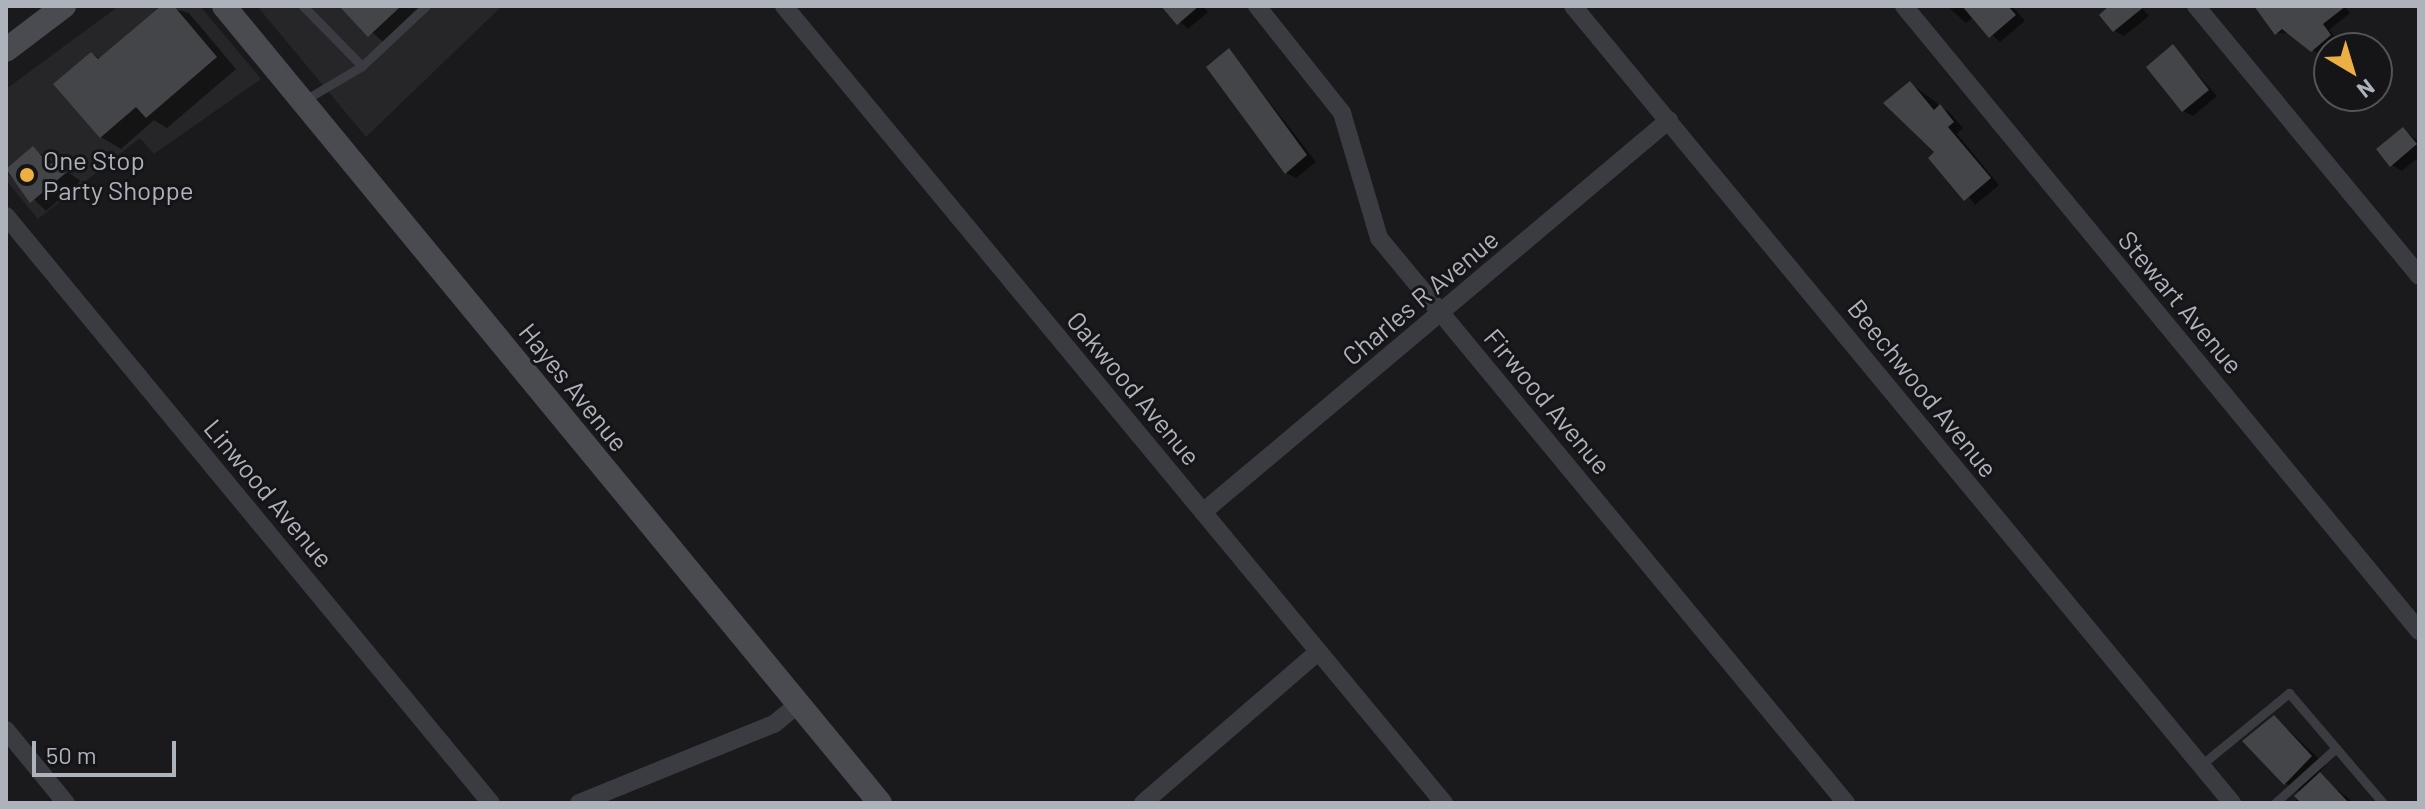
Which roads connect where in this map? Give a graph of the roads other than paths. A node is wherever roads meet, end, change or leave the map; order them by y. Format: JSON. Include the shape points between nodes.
{"nodes":[{"id":1,"x":224,"y":6,"type":"edge"},
{"id":2,"x":303,"y":6,"type":"edge"},
{"id":3,"x":426,"y":6,"type":"edge"},
{"id":4,"x":784,"y":6,"type":"edge"},
{"id":5,"x":1257,"y":6,"type":"edge"},
{"id":6,"x":1573,"y":6,"type":"edge"},
{"id":7,"x":1904,"y":6,"type":"edge"},
{"id":8,"x":2196,"y":6,"type":"edge"},
{"id":9,"x":58,"y":8,"type":"edge"},
{"id":10,"x":6,"y":50,"type":"edge"},
{"id":11,"x":362,"y":66,"type":"junction"},
{"id":12,"x":303,"y":101,"type":"junction"},
{"id":13,"x":1669,"y":120,"type":"junction"},
{"id":14,"x":7,"y":220,"type":"edge"},
{"id":15,"x":2419,"y":276,"type":"edge"},
{"id":16,"x":1442,"y":313,"type":"junction"},
{"id":17,"x":1203,"y":512,"type":"junction"},
{"id":18,"x":2419,"y":631,"type":"edge"},
{"id":19,"x":1318,"y":652,"type":"junction"},
{"id":20,"x":799,"y":704,"type":"junction"},
{"id":21,"x":6,"y":730,"type":"edge"},
{"id":22,"x":2336,"y":748,"type":"junction"},
{"id":23,"x":2201,"y":765,"type":"junction"},
{"id":24,"x":66,"y":803,"type":"edge"},
{"id":25,"x":491,"y":803,"type":"edge"},
{"id":26,"x":579,"y":803,"type":"edge"},
{"id":27,"x":880,"y":803,"type":"edge"},
{"id":28,"x":1143,"y":803,"type":"edge"},
{"id":29,"x":1444,"y":803,"type":"edge"},
{"id":30,"x":1846,"y":803,"type":"edge"},
{"id":31,"x":2232,"y":803,"type":"edge"},
{"id":32,"x":2275,"y":803,"type":"edge"},
{"id":33,"x":2383,"y":803,"type":"edge"}],
"edges":[{"from":1,"to":12,"type":"street","name":"Hayes Avenue"},
{"from":2,"to":11,"type":"lane"},
{"from":3,"to":11,"type":"lane"},
{"from":4,"to":17,"type":"street","name":"Oakwood Avenue"},
{"from":5,"to":16,"type":"street","name":"Firwood Avenue","via":[[1342,113],[1371,224]]},
{"from":6,"to":13,"type":"street","name":"Beechwood Avenue"},
{"from":7,"to":18,"type":"street","name":"Stewart Avenue"},
{"from":8,"to":15,"type":"street"},
{"from":9,"to":10,"type":"street"},
{"from":11,"to":12,"type":"lane"},
{"from":12,"to":20,"type":"street","name":"Hayes Avenue"},
{"from":13,"to":16,"type":"street","name":"Charles R Avenue"},
{"from":13,"to":23,"type":"street","name":"Beechwood Avenue"},
{"from":14,"to":25,"type":"street","name":"Linwood Avenue"},
{"from":16,"to":17,"type":"street","name":"Charles R Avenue"},
{"from":16,"to":30,"type":"street","name":"Firwood Avenue"},
{"from":17,"to":19,"type":"street","name":"Oakwood Avenue"},
{"from":19,"to":28,"type":"street"},
{"from":19,"to":29,"type":"street","name":"Oakwood Avenue"},
{"from":20,"to":26,"type":"street","via":[[774,724]]},
{"from":20,"to":27,"type":"street","name":"Hayes Avenue"},
{"from":21,"to":24,"type":"street"},
{"from":22,"to":23,"type":"lane","via":[[2289,693]]},
{"from":22,"to":32,"type":"lane"},
{"from":22,"to":33,"type":"lane"},
{"from":23,"to":31,"type":"street","name":"Beechwood Avenue"}]}
